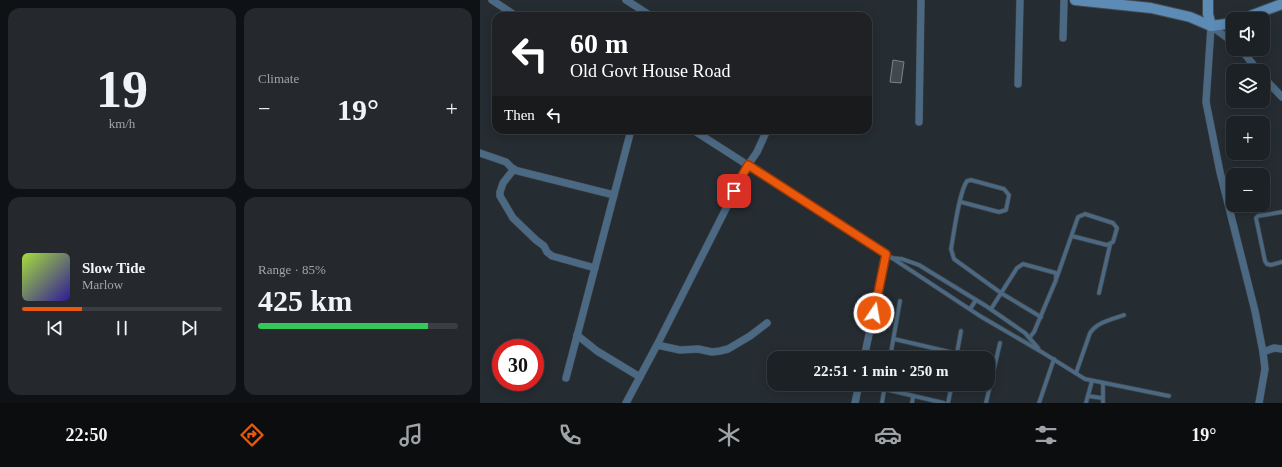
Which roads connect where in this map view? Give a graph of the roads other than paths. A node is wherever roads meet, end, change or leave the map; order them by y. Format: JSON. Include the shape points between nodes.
{"nodes":[{"id":1,"x":492,"y":0,"type":"edge"},
{"id":2,"x":626,"y":0,"type":"edge"},
{"id":3,"x":921,"y":0,"type":"edge"},
{"id":4,"x":1020,"y":0,"type":"edge"},
{"id":5,"x":1064,"y":0,"type":"edge"},
{"id":6,"x":1075,"y":0,"type":"edge"},
{"id":7,"x":1208,"y":0,"type":"edge"},
{"id":8,"x":1282,"y":4,"type":"edge"},
{"id":9,"x":510,"y":12,"type":"edge"},
{"id":10,"x":645,"y":12,"type":"edge"},
{"id":11,"x":1261,"y":12,"type":"edge"},
{"id":12,"x":1226,"y":24,"type":"edge"},
{"id":13,"x":1211,"y":26,"type":"junction"},
{"id":14,"x":1226,"y":37,"type":"edge"},
{"id":15,"x":1063,"y":38,"type":"dead end"},
{"id":16,"x":1246,"y":56,"type":"edge"},
{"id":17,"x":1253,"y":64,"type":"edge"},
{"id":18,"x":1018,"y":84,"type":"dead end"},
{"id":19,"x":1270,"y":84,"type":"edge"},
{"id":20,"x":1282,"y":97,"type":"edge"},
{"id":21,"x":919,"y":122,"type":"dead end"},
{"id":22,"x":630,"y":134,"type":"edge"},
{"id":23,"x":699,"y":134,"type":"edge"},
{"id":24,"x":765,"y":134,"type":"edge"},
{"id":25,"x":480,"y":153,"type":"edge"},
{"id":26,"x":748,"y":165,"type":"junction"},
{"id":27,"x":514,"y":169,"type":"junction"},
{"id":28,"x":614,"y":195,"type":"junction"},
{"id":29,"x":961,"y":202,"type":"junction"},
{"id":30,"x":1282,"y":212,"type":"edge"},
{"id":31,"x":1072,"y":236,"type":"junction"},
{"id":32,"x":1110,"y":245,"type":"junction"},
{"id":33,"x":889,"y":256,"type":"junction"},
{"id":34,"x":1282,"y":262,"type":"edge"},
{"id":35,"x":595,"y":268,"type":"junction"},
{"id":36,"x":1057,"y":277,"type":"junction"},
{"id":37,"x":1001,"y":292,"type":"junction"},
{"id":38,"x":1099,"y":293,"type":"dead end"},
{"id":39,"x":976,"y":300,"type":"junction"},
{"id":40,"x":900,"y":301,"type":"dead end"},
{"id":41,"x":991,"y":309,"type":"junction"},
{"id":42,"x":970,"y":310,"type":"junction"},
{"id":43,"x":1124,"y":315,"type":"dead end"},
{"id":44,"x":1041,"y":317,"type":"junction"},
{"id":45,"x":767,"y":323,"type":"dead end"},
{"id":46,"x":961,"y":331,"type":"dead end"},
{"id":47,"x":577,"y":335,"type":"junction"},
{"id":48,"x":1030,"y":337,"type":"junction"},
{"id":49,"x":894,"y":339,"type":"junction"},
{"id":50,"x":1000,"y":343,"type":"dead end"},
{"id":51,"x":657,"y":345,"type":"junction"},
{"id":52,"x":1282,"y":350,"type":"edge"},
{"id":53,"x":866,"y":351,"type":"edge"},
{"id":54,"x":891,"y":351,"type":"edge"},
{"id":55,"x":938,"y":351,"type":"edge"},
{"id":56,"x":957,"y":351,"type":"edge"},
{"id":57,"x":1040,"y":351,"type":"junction"},
{"id":58,"x":1263,"y":352,"type":"junction"},
{"id":59,"x":1054,"y":359,"type":"junction"},
{"id":60,"x":995,"y":362,"type":"edge"},
{"id":61,"x":1076,"y":373,"type":"junction"},
{"id":62,"x":640,"y":377,"type":"junction"},
{"id":63,"x":566,"y":378,"type":"dead end"},
{"id":64,"x":1092,"y":381,"type":"junction"},
{"id":65,"x":1103,"y":383,"type":"junction"},
{"id":66,"x":858,"y":391,"type":"edge"},
{"id":67,"x":884,"y":391,"type":"edge"},
{"id":68,"x":891,"y":391,"type":"edge"},
{"id":69,"x":951,"y":391,"type":"edge"},
{"id":70,"x":989,"y":391,"type":"edge"},
{"id":71,"x":1088,"y":396,"type":"junction"},
{"id":72,"x":1169,"y":396,"type":"dead end"},
{"id":73,"x":913,"y":397,"type":"junction"},
{"id":74,"x":1103,"y":401,"type":"edge"},
{"id":75,"x":626,"y":403,"type":"edge"},
{"id":76,"x":855,"y":403,"type":"edge"},
{"id":77,"x":882,"y":403,"type":"edge"},
{"id":78,"x":912,"y":403,"type":"edge"},
{"id":79,"x":944,"y":403,"type":"edge"},
{"id":80,"x":948,"y":403,"type":"edge"},
{"id":81,"x":986,"y":403,"type":"edge"},
{"id":82,"x":1039,"y":403,"type":"edge"},
{"id":83,"x":1086,"y":403,"type":"edge"},
{"id":84,"x":1259,"y":403,"type":"edge"}],
"edges":[{"from":1,"to":9,"type":"street"},
{"from":2,"to":10,"type":"street"},
{"from":3,"to":21,"type":"street"},
{"from":4,"to":18,"type":"street"},
{"from":5,"to":15,"type":"street"},
{"from":6,"to":13,"type":"street","via":[[1151,8],[1190,17]]},
{"from":7,"to":13,"type":"street"},
{"from":8,"to":11,"type":"street"},
{"from":12,"to":13,"type":"street"},
{"from":13,"to":14,"type":"street"},
{"from":13,"to":58,"type":"street","via":[[1206,102]]},
{"from":16,"to":17,"type":"street"},
{"from":19,"to":20,"type":"street"},
{"from":22,"to":28,"type":"street"},
{"from":23,"to":26,"type":"street"},
{"from":24,"to":26,"type":"street"},
{"from":25,"to":27,"type":"street","via":[[506,162]]},
{"from":26,"to":33,"type":"street"},
{"from":26,"to":51,"type":"street"},
{"from":27,"to":28,"type":"street"},
{"from":27,"to":35,"type":"street","via":[[503,183],[500,192],[513,218],[552,256]]},
{"from":28,"to":35,"type":"street"},
{"from":29,"to":29,"type":"lane","via":[[964,185],[971,180],[1004,189],[1009,195],[1006,210],[999,212]]},
{"from":29,"to":37,"type":"lane","via":[[951,249],[954,259]]},
{"from":30,"to":34,"type":"lane","via":[[1258,216],[1256,221],[1265,261],[1271,265]]},
{"from":31,"to":32,"type":"lane"},
{"from":31,"to":32,"type":"lane","via":[[1078,217],[1084,214],[1116,225],[1113,242]]},
{"from":31,"to":36,"type":"lane"},
{"from":32,"to":38,"type":"lane"},
{"from":33,"to":39,"type":"lane","via":[[919,265]]},
{"from":33,"to":42,"type":"lane"},
{"from":33,"to":53,"type":"street"},
{"from":35,"to":47,"type":"street"},
{"from":36,"to":37,"type":"lane","via":[[1056,273],[1023,264],[1017,268]]},
{"from":36,"to":44,"type":"lane"},
{"from":37,"to":41,"type":"lane"},
{"from":37,"to":44,"type":"lane"},
{"from":39,"to":41,"type":"lane"},
{"from":39,"to":42,"type":"lane"},
{"from":40,"to":49,"type":"lane"},
{"from":41,"to":48,"type":"lane"},
{"from":42,"to":57,"type":"lane"},
{"from":43,"to":61,"type":"lane","via":[[1093,329]]},
{"from":44,"to":48,"type":"lane"},
{"from":45,"to":51,"type":"street","via":[[728,349],[720,351],[680,350]]},
{"from":46,"to":56,"type":"lane"},
{"from":47,"to":62,"type":"street","via":[[597,351]]},
{"from":47,"to":63,"type":"street"},
{"from":48,"to":57,"type":"lane"},
{"from":49,"to":54,"type":"lane"},
{"from":49,"to":55,"type":"lane"},
{"from":50,"to":60,"type":"lane"},
{"from":51,"to":62,"type":"street"},
{"from":52,"to":58,"type":"street","via":[[1274,348]]},
{"from":57,"to":59,"type":"lane"},
{"from":58,"to":84,"type":"street","via":[[1265,369]]},
{"from":59,"to":61,"type":"lane"},
{"from":59,"to":82,"type":"lane"},
{"from":61,"to":64,"type":"lane"},
{"from":62,"to":75,"type":"street"},
{"from":64,"to":65,"type":"lane"},
{"from":64,"to":71,"type":"lane"},
{"from":65,"to":72,"type":"lane"},
{"from":65,"to":74,"type":"lane"},
{"from":66,"to":76,"type":"street"},
{"from":67,"to":77,"type":"lane"},
{"from":68,"to":73,"type":"lane"},
{"from":69,"to":80,"type":"lane"},
{"from":70,"to":81,"type":"lane"},
{"from":71,"to":74,"type":"lane"},
{"from":71,"to":83,"type":"lane"},
{"from":73,"to":78,"type":"lane"},
{"from":73,"to":79,"type":"lane"}]}
